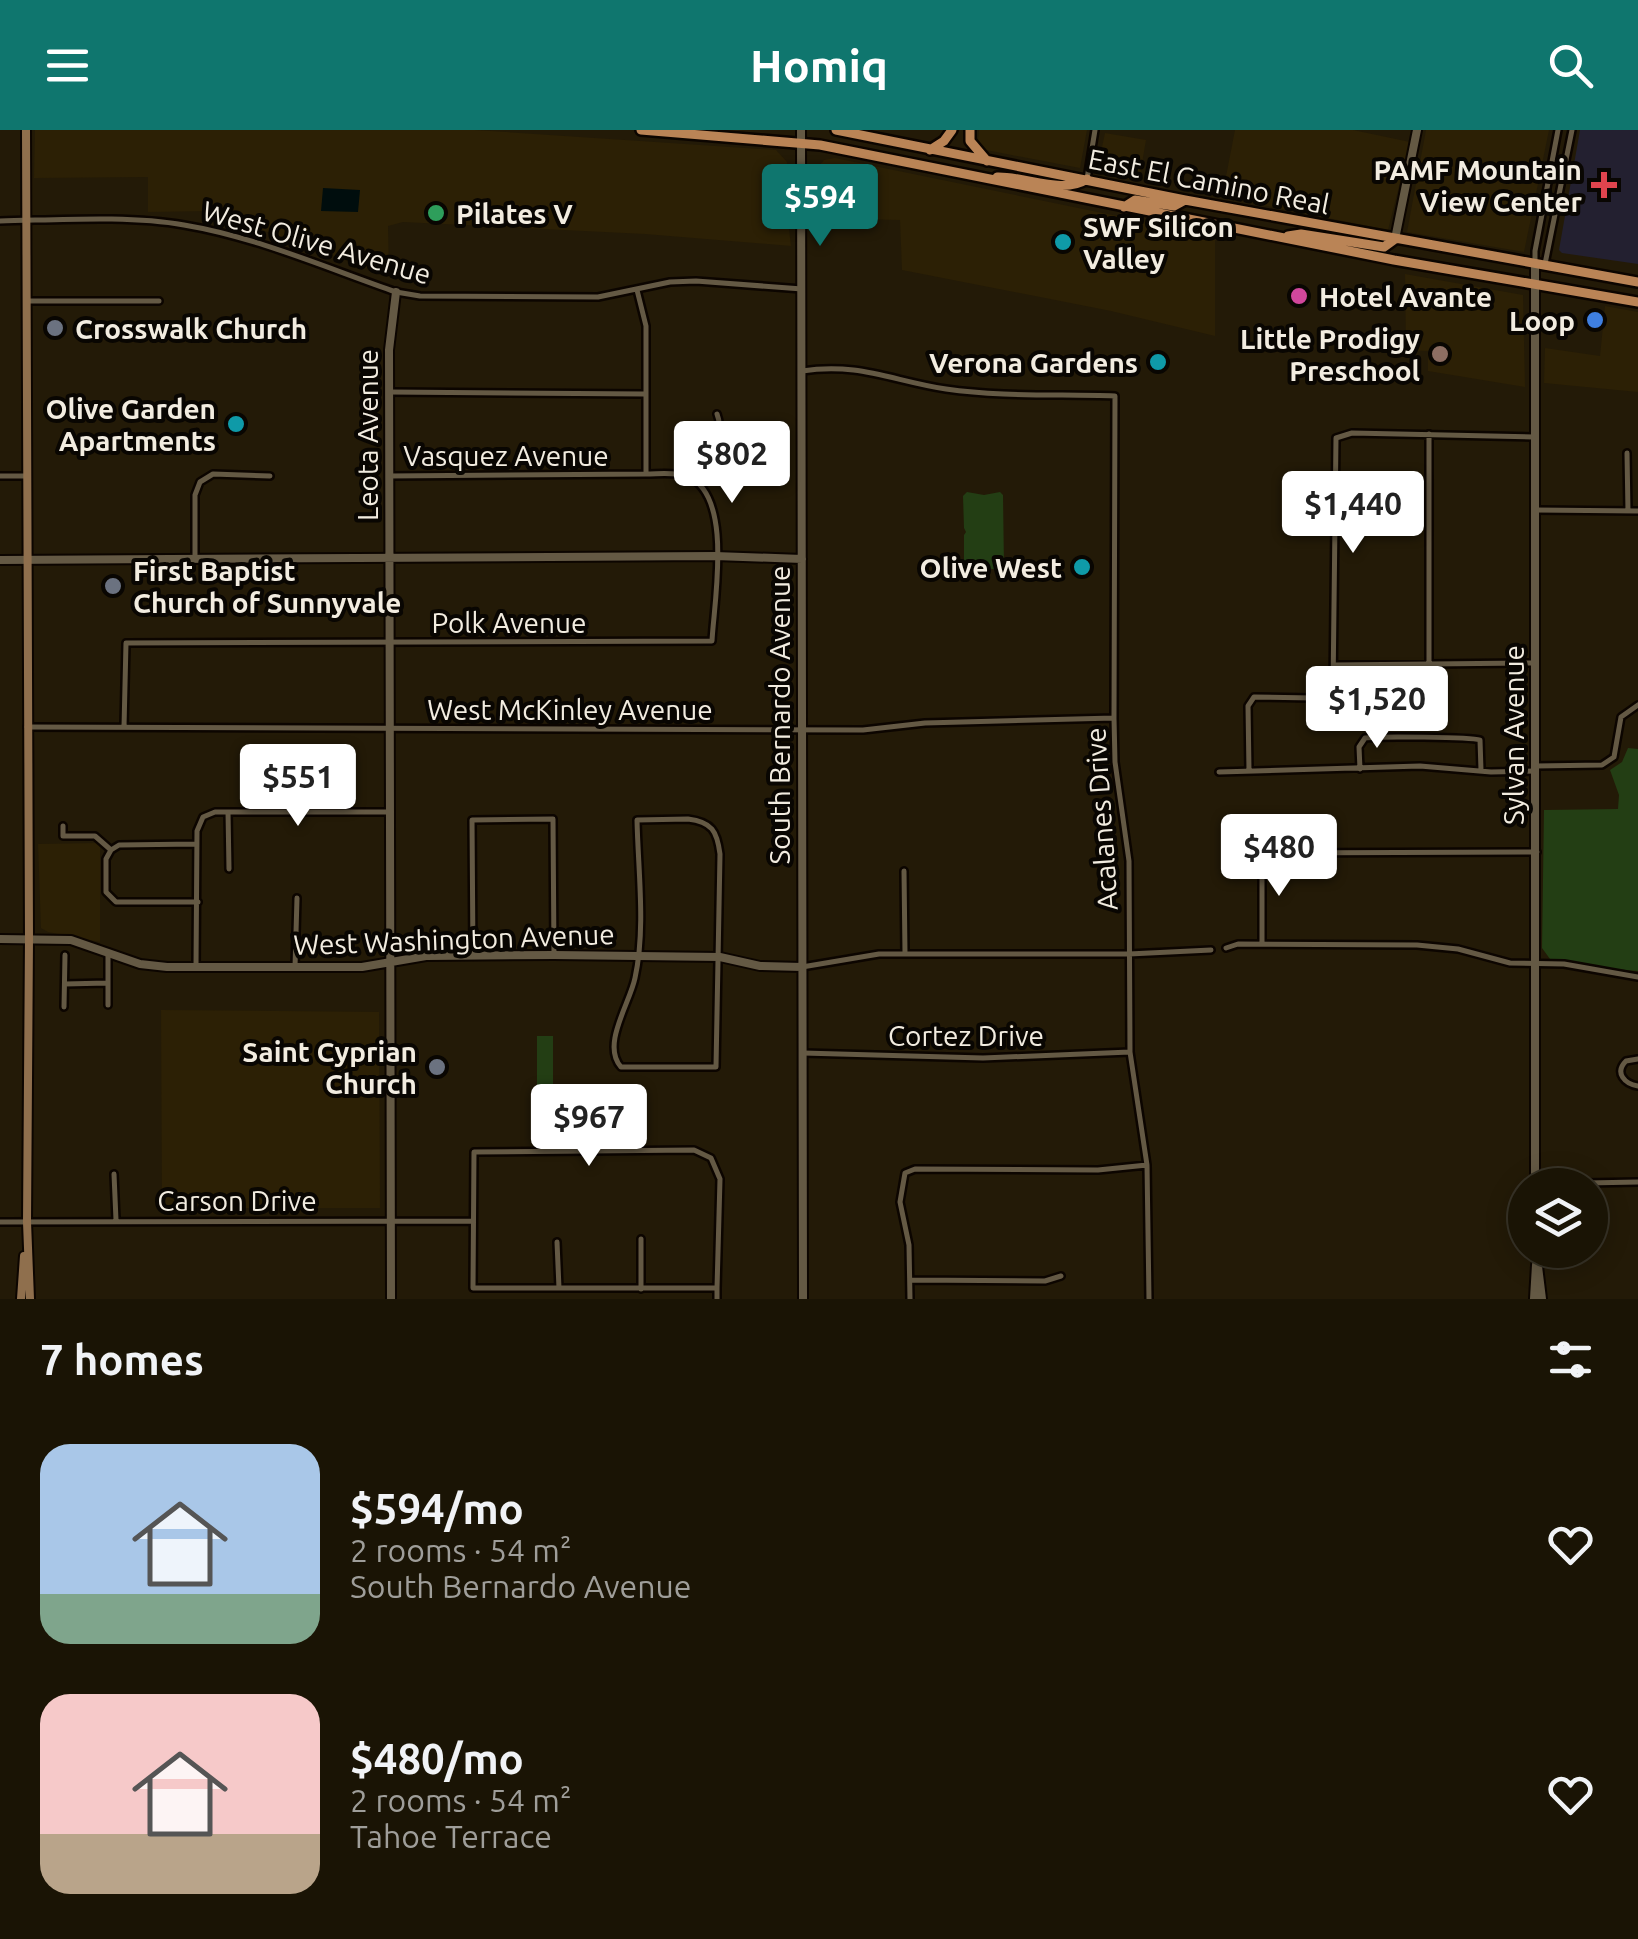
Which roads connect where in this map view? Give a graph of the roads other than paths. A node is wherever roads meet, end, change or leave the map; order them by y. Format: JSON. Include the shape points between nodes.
{"nodes":[{"id":1,"x":26,"y":130,"type":"edge"},
{"id":2,"x":641,"y":130,"type":"edge"},
{"id":3,"x":801,"y":130,"type":"edge"},
{"id":4,"x":836,"y":130,"type":"edge"},
{"id":5,"x":952,"y":130,"type":"edge"},
{"id":6,"x":970,"y":130,"type":"edge"},
{"id":7,"x":1096,"y":130,"type":"edge"},
{"id":8,"x":1417,"y":130,"type":"edge"},
{"id":9,"x":1558,"y":130,"type":"edge"},
{"id":10,"x":1572,"y":130,"type":"edge"},
{"id":11,"x":801,"y":142,"type":"junction"},
{"id":12,"x":930,"y":150,"type":"junction"},
{"id":13,"x":988,"y":162,"type":"junction"},
{"id":14,"x":984,"y":178,"type":"junction"},
{"id":15,"x":1087,"y":179,"type":"junction"},
{"id":16,"x":1184,"y":200,"type":"junction"},
{"id":17,"x":1124,"y":207,"type":"junction"},
{"id":18,"x":0,"y":221,"type":"edge"},
{"id":19,"x":26,"y":221,"type":"junction"},
{"id":20,"x":1276,"y":237,"type":"junction"},
{"id":21,"x":1395,"y":239,"type":"junction"},
{"id":22,"x":1540,"y":265,"type":"junction"},
{"id":23,"x":1638,"y":282,"type":"edge"},
{"id":24,"x":1537,"y":285,"type":"junction"},
{"id":25,"x":802,"y":289,"type":"junction"},
{"id":26,"x":638,"y":290,"type":"junction"},
{"id":27,"x":396,"y":292,"type":"junction"},
{"id":28,"x":26,"y":301,"type":"junction"},
{"id":29,"x":159,"y":301,"type":"dead end"},
{"id":30,"x":1638,"y":302,"type":"edge"},
{"id":31,"x":802,"y":371,"type":"junction"},
{"id":32,"x":389,"y":392,"type":"junction"},
{"id":33,"x":644,"y":394,"type":"junction"},
{"id":34,"x":717,"y":414,"type":"dead end"},
{"id":35,"x":1429,"y":434,"type":"junction"},
{"id":36,"x":1534,"y":437,"type":"junction"},
{"id":37,"x":1627,"y":452,"type":"dead end"},
{"id":38,"x":646,"y":474,"type":"junction"},
{"id":39,"x":0,"y":476,"type":"edge"},
{"id":40,"x":26,"y":476,"type":"junction"},
{"id":41,"x":270,"y":476,"type":"dead end"},
{"id":42,"x":389,"y":476,"type":"junction"},
{"id":43,"x":688,"y":476,"type":"junction"},
{"id":44,"x":1534,"y":510,"type":"junction"},
{"id":45,"x":1628,"y":511,"type":"junction"},
{"id":46,"x":1638,"y":511,"type":"edge"},
{"id":47,"x":716,"y":556,"type":"junction"},
{"id":48,"x":390,"y":557,"type":"junction"},
{"id":49,"x":195,"y":559,"type":"junction"},
{"id":50,"x":802,"y":559,"type":"junction"},
{"id":51,"x":0,"y":560,"type":"edge"},
{"id":52,"x":27,"y":560,"type":"junction"},
{"id":53,"x":390,"y":642,"type":"junction"},
{"id":54,"x":1536,"y":663,"type":"junction"},
{"id":55,"x":1429,"y":664,"type":"junction"},
{"id":56,"x":1336,"y":666,"type":"junction"},
{"id":57,"x":1638,"y":704,"type":"edge"},
{"id":58,"x":1114,"y":718,"type":"junction"},
{"id":59,"x":26,"y":727,"type":"junction"},
{"id":60,"x":124,"y":727,"type":"junction"},
{"id":61,"x":390,"y":728,"type":"junction"},
{"id":62,"x":802,"y":730,"type":"junction"},
{"id":63,"x":1360,"y":769,"type":"junction"},
{"id":64,"x":1536,"y":769,"type":"junction"},
{"id":65,"x":1248,"y":770,"type":"junction"},
{"id":66,"x":1482,"y":770,"type":"junction"},
{"id":67,"x":1219,"y":772,"type":"dead end"},
{"id":68,"x":228,"y":812,"type":"junction"},
{"id":69,"x":390,"y":812,"type":"junction"},
{"id":70,"x":63,"y":826,"type":"dead end"},
{"id":71,"x":197,"y":842,"type":"junction"},
{"id":72,"x":110,"y":850,"type":"junction"},
{"id":73,"x":1536,"y":852,"type":"junction"},
{"id":74,"x":228,"y":869,"type":"dead end"},
{"id":75,"x":904,"y":870,"type":"dead end"},
{"id":76,"x":297,"y":898,"type":"dead end"},
{"id":77,"x":198,"y":902,"type":"junction"},
{"id":78,"x":0,"y":939,"type":"edge"},
{"id":79,"x":30,"y":939,"type":"junction"},
{"id":80,"x":1262,"y":944,"type":"junction"},
{"id":81,"x":1226,"y":948,"type":"dead end"},
{"id":82,"x":1211,"y":950,"type":"dead end"},
{"id":83,"x":108,"y":952,"type":"junction"},
{"id":84,"x":905,"y":953,"type":"junction"},
{"id":85,"x":1129,"y":954,"type":"junction"},
{"id":86,"x":65,"y":955,"type":"dead end"},
{"id":87,"x":554,"y":955,"type":"junction"},
{"id":88,"x":473,"y":956,"type":"junction"},
{"id":89,"x":638,"y":956,"type":"junction"},
{"id":90,"x":720,"y":957,"type":"junction"},
{"id":91,"x":391,"y":961,"type":"junction"},
{"id":92,"x":1537,"y":964,"type":"junction"},
{"id":93,"x":196,"y":966,"type":"junction"},
{"id":94,"x":294,"y":967,"type":"junction"},
{"id":95,"x":802,"y":967,"type":"junction"},
{"id":96,"x":1638,"y":977,"type":"edge"},
{"id":97,"x":107,"y":983,"type":"junction"},
{"id":98,"x":65,"y":984,"type":"junction"},
{"id":99,"x":108,"y":1005,"type":"dead end"},
{"id":100,"x":64,"y":1007,"type":"dead end"},
{"id":101,"x":802,"y":1052,"type":"junction"},
{"id":102,"x":1130,"y":1052,"type":"junction"},
{"id":103,"x":1638,"y":1060,"type":"edge"},
{"id":104,"x":1638,"y":1086,"type":"edge"},
{"id":105,"x":1146,"y":1165,"type":"junction"},
{"id":106,"x":1535,"y":1168,"type":"edge"},
{"id":107,"x":114,"y":1174,"type":"dead end"},
{"id":108,"x":1638,"y":1182,"type":"edge"},
{"id":109,"x":1608,"y":1183,"type":"edge"},
{"id":110,"x":116,"y":1220,"type":"junction"},
{"id":111,"x":474,"y":1220,"type":"junction"},
{"id":112,"x":390,"y":1221,"type":"junction"},
{"id":113,"x":0,"y":1222,"type":"edge"},
{"id":114,"x":26,"y":1222,"type":"junction"},
{"id":115,"x":641,"y":1239,"type":"dead end"},
{"id":116,"x":557,"y":1242,"type":"dead end"},
{"id":117,"x":1537,"y":1268,"type":"edge"},
{"id":118,"x":1061,"y":1276,"type":"dead end"},
{"id":119,"x":910,"y":1280,"type":"junction"},
{"id":120,"x":559,"y":1288,"type":"junction"},
{"id":121,"x":641,"y":1288,"type":"junction"},
{"id":122,"x":717,"y":1288,"type":"junction"},
{"id":123,"x":21,"y":1299,"type":"edge"},
{"id":124,"x":30,"y":1299,"type":"edge"},
{"id":125,"x":391,"y":1299,"type":"edge"},
{"id":126,"x":717,"y":1299,"type":"edge"},
{"id":127,"x":804,"y":1299,"type":"edge"},
{"id":128,"x":910,"y":1299,"type":"edge"},
{"id":129,"x":1149,"y":1299,"type":"edge"},
{"id":130,"x":1538,"y":1299,"type":"edge"}],
"edges":[{"from":1,"to":19,"type":"main road"},
{"from":2,"to":11,"type":"main road"},
{"from":3,"to":11,"type":"street","name":"South Bernardo Avenue"},
{"from":4,"to":12,"type":"main road","name":"East El Camino Real"},
{"from":5,"to":12,"type":"main road"},
{"from":6,"to":13,"type":"main road","via":[[970,141]]},
{"from":7,"to":15,"type":"street"},
{"from":8,"to":21,"type":"street"},
{"from":9,"to":22,"type":"street","via":[[1535,251]]},
{"from":10,"to":22,"type":"street","via":[[1549,252]]},
{"from":11,"to":14,"type":"main road"},
{"from":11,"to":25,"type":"street","name":"South Bernardo Avenue"},
{"from":12,"to":13,"type":"main road","name":"East El Camino Real"},
{"from":13,"to":15,"type":"main road","name":"East El Camino Real"},
{"from":14,"to":15,"type":"main road","via":[[1014,176],[1070,187]]},
{"from":14,"to":17,"type":"main road"},
{"from":15,"to":16,"type":"main road","name":"East El Camino Real"},
{"from":16,"to":17,"type":"main road","via":[[1174,206],[1135,200]]},
{"from":16,"to":21,"type":"main road","name":"East El Camino Real"},
{"from":17,"to":20,"type":"main road","name":"East El Camino Real"},
{"from":18,"to":19,"type":"street","name":"West Olive Avenue"},
{"from":19,"to":27,"type":"street","name":"West Olive Avenue","via":[[181,224]]},
{"from":19,"to":28,"type":"main road"},
{"from":20,"to":21,"type":"main road","via":[[1301,234],[1384,247]]},
{"from":20,"to":24,"type":"main road","name":"East El Camino Real"},
{"from":21,"to":22,"type":"main road","name":"East El Camino Real"},
{"from":22,"to":23,"type":"main road","name":"East El Camino Real"},
{"from":22,"to":24,"type":"street","name":"Sylvan Avenue"},
{"from":24,"to":30,"type":"main road","name":"East El Camino Real"},
{"from":24,"to":36,"type":"street","name":"Sylvan Avenue"},
{"from":25,"to":26,"type":"street","name":"West Olive Avenue","via":[[696,281]]},
{"from":25,"to":31,"type":"street","name":"South Bernardo Avenue"},
{"from":26,"to":27,"type":"street","name":"West Olive Avenue","via":[[504,299]]},
{"from":26,"to":33,"type":"street","via":[[646,326]]},
{"from":27,"to":32,"type":"street","name":"Leota Avenue"},
{"from":28,"to":29,"type":"street"},
{"from":28,"to":40,"type":"main road"},
{"from":31,"to":50,"type":"street","name":"South Bernardo Avenue"},
{"from":31,"to":58,"type":"street","name":"Acalanes Drive","via":[[872,370],[968,392],[1115,396]]},
{"from":32,"to":33,"type":"street"},
{"from":32,"to":42,"type":"street","name":"Leota Avenue"},
{"from":33,"to":38,"type":"street"},
{"from":34,"to":43,"type":"street","via":[[718,440]]},
{"from":35,"to":36,"type":"street"},
{"from":35,"to":55,"type":"street"},
{"from":35,"to":56,"type":"street","via":[[1339,435],[1335,442]]},
{"from":36,"to":44,"type":"street","name":"Sylvan Avenue"},
{"from":37,"to":45,"type":"street"},
{"from":38,"to":42,"type":"street","name":"Vasquez Avenue"},
{"from":38,"to":43,"type":"street","name":"Vasquez Avenue"},
{"from":39,"to":40,"type":"street"},
{"from":40,"to":52,"type":"main road"},
{"from":41,"to":49,"type":"street","via":[[213,474],[200,482]]},
{"from":42,"to":48,"type":"street","name":"Leota Avenue"},
{"from":43,"to":47,"type":"street","via":[[715,510]]},
{"from":44,"to":45,"type":"street"},
{"from":44,"to":54,"type":"street","name":"Sylvan Avenue"},
{"from":45,"to":46,"type":"street"},
{"from":47,"to":48,"type":"street"},
{"from":47,"to":50,"type":"street"},
{"from":47,"to":53,"type":"street","name":"Polk Avenue","via":[[712,641]]},
{"from":48,"to":49,"type":"street"},
{"from":48,"to":53,"type":"street","name":"Leota Avenue"},
{"from":49,"to":52,"type":"street"},
{"from":50,"to":62,"type":"street","name":"South Bernardo Avenue"},
{"from":51,"to":52,"type":"street"},
{"from":52,"to":59,"type":"main road"},
{"from":53,"to":60,"type":"street","name":"Polk Avenue","via":[[126,643]]},
{"from":53,"to":61,"type":"street","name":"Leota Avenue"},
{"from":54,"to":55,"type":"street"},
{"from":54,"to":64,"type":"street","name":"Sylvan Avenue"},
{"from":55,"to":56,"type":"street"},
{"from":56,"to":65,"type":"street","via":[[1333,690],[1322,696],[1254,696],[1248,706]]},
{"from":57,"to":64,"type":"street","via":[[1621,717],[1614,757],[1602,764]]},
{"from":58,"to":62,"type":"street","name":"West McKinley Avenue"},
{"from":58,"to":85,"type":"street","name":"Acalanes Drive","via":[[1129,860]]},
{"from":59,"to":60,"type":"street","name":"West McKinley Avenue"},
{"from":59,"to":79,"type":"main road"},
{"from":60,"to":61,"type":"street","name":"West McKinley Avenue"},
{"from":61,"to":62,"type":"street","name":"West McKinley Avenue"},
{"from":61,"to":69,"type":"street","name":"Leota Avenue"},
{"from":62,"to":95,"type":"street","name":"South Bernardo Avenue"},
{"from":63,"to":65,"type":"street"},
{"from":63,"to":66,"type":"street"},
{"from":63,"to":66,"type":"street","via":[[1365,738],[1451,736],[1480,740]]},
{"from":64,"to":66,"type":"street"},
{"from":64,"to":73,"type":"street","name":"Sylvan Avenue"},
{"from":65,"to":67,"type":"street"},
{"from":68,"to":69,"type":"street"},
{"from":68,"to":71,"type":"street","via":[[203,817]]},
{"from":68,"to":74,"type":"street"},
{"from":69,"to":91,"type":"street","name":"Leota Avenue"},
{"from":70,"to":72,"type":"street","via":[[63,836],[94,836]]},
{"from":71,"to":72,"type":"street","via":[[120,844]]},
{"from":71,"to":77,"type":"street"},
{"from":72,"to":77,"type":"street","via":[[106,892],[116,902]]},
{"from":73,"to":80,"type":"street","via":[[1262,853]]},
{"from":73,"to":92,"type":"street","name":"Sylvan Avenue"},
{"from":75,"to":84,"type":"street"},
{"from":76,"to":94,"type":"street"},
{"from":77,"to":93,"type":"street"},
{"from":78,"to":79,"type":"street","name":"West Washington Avenue"},
{"from":79,"to":83,"type":"street","name":"West Washington Avenue","via":[[71,940]]},
{"from":79,"to":114,"type":"main road"},
{"from":80,"to":81,"type":"street"},
{"from":80,"to":92,"type":"street","via":[[1418,945]]},
{"from":82,"to":85,"type":"street","name":"West Washington Avenue"},
{"from":83,"to":93,"type":"street","name":"West Washington Avenue","via":[[140,964]]},
{"from":83,"to":97,"type":"street"},
{"from":84,"to":85,"type":"street","name":"West Washington Avenue"},
{"from":84,"to":95,"type":"street","name":"West Washington Avenue"},
{"from":85,"to":102,"type":"street","name":"Acalanes Drive"},
{"from":86,"to":98,"type":"street"},
{"from":87,"to":88,"type":"street","name":"West Washington Avenue"},
{"from":87,"to":88,"type":"street","via":[[554,819],[472,820]]},
{"from":87,"to":89,"type":"street","name":"West Washington Avenue"},
{"from":88,"to":91,"type":"street","name":"West Washington Avenue"},
{"from":89,"to":90,"type":"street","name":"West Washington Avenue"},
{"from":89,"to":90,"type":"street","via":[[616,1035],[622,1067],[716,1066]]},
{"from":89,"to":90,"type":"street","via":[[637,820],[698,820],[715,830],[720,854]]},
{"from":90,"to":95,"type":"street","name":"West Washington Avenue"},
{"from":91,"to":94,"type":"street","name":"West Washington Avenue"},
{"from":91,"to":112,"type":"street","name":"Leota Avenue"},
{"from":92,"to":96,"type":"street"},
{"from":92,"to":106,"type":"street","name":"Sylvan Avenue"},
{"from":93,"to":94,"type":"street","name":"West Washington Avenue"},
{"from":95,"to":101,"type":"street","name":"South Bernardo Avenue"},
{"from":97,"to":98,"type":"street"},
{"from":97,"to":99,"type":"street"},
{"from":98,"to":100,"type":"street"},
{"from":101,"to":102,"type":"street","name":"Cortez Drive","via":[[982,1058]]},
{"from":101,"to":127,"type":"street","name":"South Bernardo Avenue"},
{"from":102,"to":105,"type":"street","name":"Acalanes Drive"},
{"from":103,"to":104,"type":"street","via":[[1626,1061],[1621,1071],[1622,1079]]},
{"from":105,"to":119,"type":"street","via":[[905,1172],[900,1202]]},
{"from":105,"to":129,"type":"street","name":"Acalanes Drive"},
{"from":107,"to":110,"type":"street"},
{"from":108,"to":109,"type":"street"},
{"from":110,"to":112,"type":"street","name":"Carson Drive"},
{"from":110,"to":114,"type":"street","name":"Carson Drive"},
{"from":111,"to":112,"type":"street","name":"Carson Drive"},
{"from":111,"to":120,"type":"street","via":[[473,1288]]},
{"from":111,"to":122,"type":"street","via":[[474,1152],[694,1150],[711,1158],[720,1178]]},
{"from":112,"to":125,"type":"street","name":"Leota Avenue"},
{"from":113,"to":114,"type":"street","name":"Carson Drive"},
{"from":114,"to":123,"type":"main road"},
{"from":114,"to":124,"type":"main road"},
{"from":115,"to":121,"type":"street"},
{"from":116,"to":120,"type":"street"},
{"from":117,"to":130,"type":"street"},
{"from":118,"to":119,"type":"street"},
{"from":119,"to":128,"type":"street"},
{"from":120,"to":121,"type":"street"},
{"from":121,"to":122,"type":"street"},
{"from":122,"to":126,"type":"street"}]}
